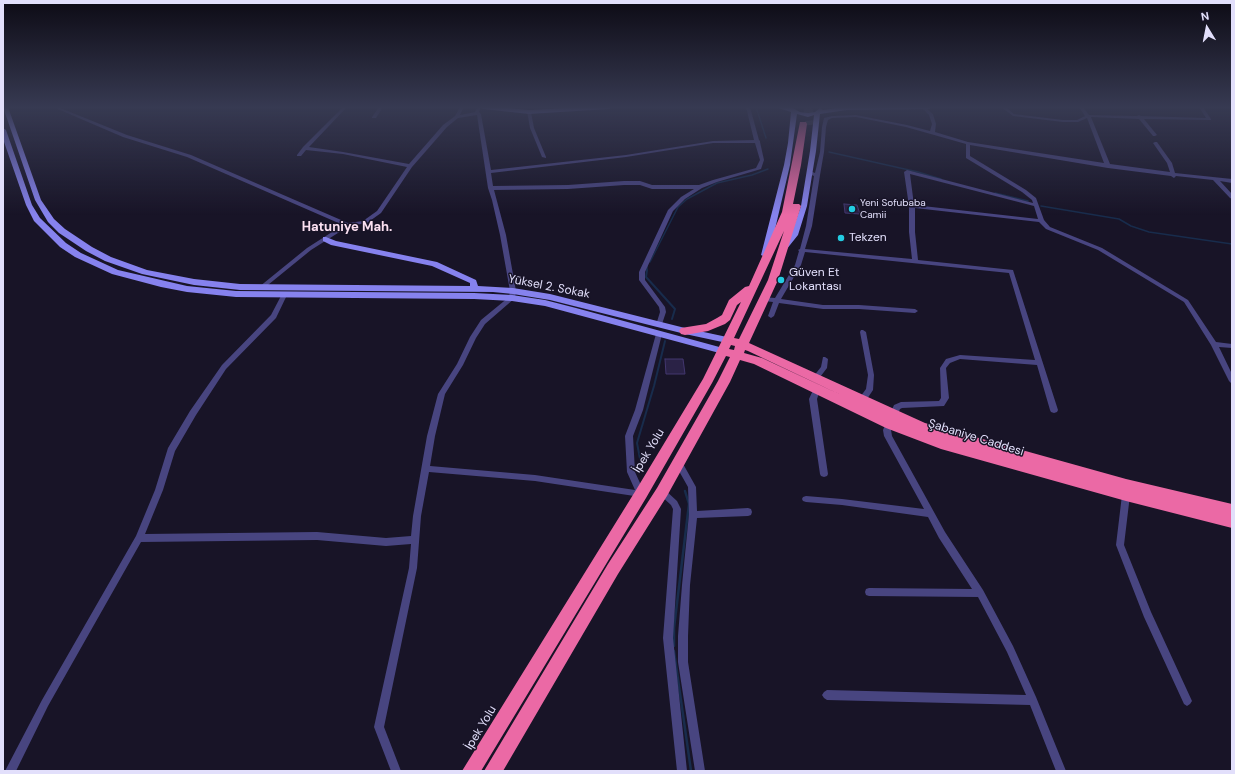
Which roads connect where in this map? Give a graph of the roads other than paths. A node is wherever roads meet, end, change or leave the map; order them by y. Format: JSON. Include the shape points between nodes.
{"nodes":[{"id":1,"x":8,"y":143,"type":"edge"},
{"id":2,"x":18,"y":143,"type":"edge"},
{"id":3,"x":148,"y":143,"type":"edge"},
{"id":4,"x":310,"y":143,"type":"edge"},
{"id":5,"x":430,"y":143,"type":"edge"},
{"id":6,"x":484,"y":143,"type":"edge"},
{"id":7,"x":538,"y":143,"type":"edge"},
{"id":8,"x":705,"y":143,"type":"edge"},
{"id":9,"x":758,"y":143,"type":"edge"},
{"id":10,"x":801,"y":143,"type":"edge"},
{"id":11,"x":805,"y":143,"type":"edge"},
{"id":12,"x":807,"y":143,"type":"edge"},
{"id":13,"x":823,"y":143,"type":"edge"},
{"id":14,"x":968,"y":143,"type":"joint"},
{"id":15,"x":1099,"y":143,"type":"edge"},
{"id":16,"x":1155,"y":143,"type":"dead end"},
{"id":17,"x":305,"y":148,"type":"junction"},
{"id":18,"x":299,"y":155,"type":"dead end"},
{"id":19,"x":544,"y":158,"type":"dead end"},
{"id":20,"x":410,"y":166,"type":"junction"},
{"id":21,"x":1108,"y":166,"type":"junction"},
{"id":22,"x":488,"y":172,"type":"junction"},
{"id":23,"x":810,"y":173,"type":"junction"},
{"id":24,"x":817,"y":175,"type":"junction"},
{"id":25,"x":1174,"y":176,"type":"junction"},
{"id":26,"x":1215,"y":179,"type":"junction"},
{"id":27,"x":1232,"y":181,"type":"edge"},
{"id":28,"x":700,"y":187,"type":"junction"},
{"id":29,"x":491,"y":188,"type":"junction"},
{"id":30,"x":1232,"y":197,"type":"edge"},
{"id":31,"x":1035,"y":205,"type":"junction"},
{"id":32,"x":912,"y":206,"type":"junction"},
{"id":33,"x":1041,"y":220,"type":"junction"},
{"id":34,"x":347,"y":225,"type":"junction"},
{"id":35,"x":326,"y":239,"type":"junction"},
{"id":36,"x":783,"y":248,"type":"junction"},
{"id":37,"x":801,"y":250,"type":"junction"},
{"id":38,"x":916,"y":262,"type":"junction"},
{"id":39,"x":755,"y":284,"type":"junction"},
{"id":40,"x":261,"y":288,"type":"junction"},
{"id":41,"x":475,"y":293,"type":"junction"},
{"id":42,"x":512,"y":295,"type":"junction"},
{"id":43,"x":284,"y":296,"type":"junction"},
{"id":44,"x":764,"y":298,"type":"junction"},
{"id":45,"x":777,"y":301,"type":"junction"},
{"id":46,"x":915,"y":311,"type":"dead end"},
{"id":47,"x":771,"y":316,"type":"dead end"},
{"id":48,"x":659,"y":325,"type":"junction"},
{"id":49,"x":685,"y":331,"type":"junction"},
{"id":50,"x":862,"y":332,"type":"dead end"},
{"id":51,"x":659,"y":334,"type":"junction"},
{"id":52,"x":1214,"y":344,"type":"junction"},
{"id":53,"x":725,"y":346,"type":"junction"},
{"id":54,"x":1232,"y":346,"type":"edge"},
{"id":55,"x":739,"y":349,"type":"junction"},
{"id":56,"x":825,"y":359,"type":"dead end"},
{"id":57,"x":1039,"y":363,"type":"junction"},
{"id":58,"x":1232,"y":381,"type":"edge"},
{"id":59,"x":816,"y":384,"type":"junction"},
{"id":60,"x":862,"y":400,"type":"junction"},
{"id":61,"x":1054,"y":410,"type":"dead end"},
{"id":62,"x":892,"y":420,"type":"junction"},
{"id":63,"x":679,"y":464,"type":"junction"},
{"id":64,"x":426,"y":469,"type":"junction"},
{"id":65,"x":824,"y":474,"type":"dead end"},
{"id":66,"x":662,"y":492,"type":"junction"},
{"id":67,"x":640,"y":494,"type":"junction"},
{"id":68,"x":1126,"y":496,"type":"junction"},
{"id":69,"x":806,"y":499,"type":"dead end"},
{"id":70,"x":1232,"y":510,"type":"edge"},
{"id":71,"x":748,"y":512,"type":"dead end"},
{"id":72,"x":693,"y":514,"type":"junction"},
{"id":73,"x":931,"y":514,"type":"junction"},
{"id":74,"x":1232,"y":522,"type":"edge"},
{"id":75,"x":139,"y":538,"type":"junction"},
{"id":76,"x":415,"y":540,"type":"junction"},
{"id":77,"x":869,"y":592,"type":"dead end"},
{"id":78,"x":980,"y":593,"type":"junction"},
{"id":79,"x":827,"y":695,"type":"dead end"},
{"id":80,"x":1033,"y":700,"type":"junction"},
{"id":81,"x":1187,"y":701,"type":"dead end"},
{"id":82,"x":10,"y":771,"type":"edge"},
{"id":83,"x":396,"y":771,"type":"edge"},
{"id":84,"x":471,"y":771,"type":"edge"},
{"id":85,"x":493,"y":771,"type":"edge"},
{"id":86,"x":682,"y":771,"type":"edge"},
{"id":87,"x":700,"y":771,"type":"edge"},
{"id":88,"x":1061,"y":771,"type":"edge"}],
"edges":[{"from":1,"to":43,"type":"street","via":[[32,212],[48,232],[78,255],[115,272],[161,284],[212,292]]},
{"from":2,"to":40,"type":"street","via":[[38,200],[51,220],[88,250],[145,272],[194,282]]},
{"from":3,"to":34,"type":"street","via":[[189,156]]},
{"from":4,"to":17,"type":"street"},
{"from":5,"to":20,"type":"street"},
{"from":6,"to":22,"type":"street"},
{"from":7,"to":19,"type":"street"},
{"from":8,"to":22,"type":"street","via":[[626,156]]},
{"from":9,"to":28,"type":"street","via":[[762,160],[758,169]]},
{"from":10,"to":39,"type":"highway","name":"İpek Yolu","via":[[787,212]]},
{"from":11,"to":36,"type":"highway","via":[[805,162],[796,209]]},
{"from":12,"to":23,"type":"street"},
{"from":13,"to":24,"type":"street"},
{"from":14,"to":21,"type":"street"},
{"from":14,"to":31,"type":"street","via":[[968,157],[1024,191],[1034,199]]},
{"from":15,"to":21,"type":"street"},
{"from":16,"to":25,"type":"street","via":[[1169,163]]},
{"from":17,"to":18,"type":"street"},
{"from":17,"to":20,"type":"street"},
{"from":20,"to":34,"type":"street","via":[[379,212],[365,222]]},
{"from":21,"to":25,"type":"street"},
{"from":22,"to":29,"type":"street"},
{"from":23,"to":24,"type":"street"},
{"from":23,"to":36,"type":"street","via":[[804,206],[794,235]]},
{"from":24,"to":37,"type":"street","via":[[809,226]]},
{"from":25,"to":26,"type":"street"},
{"from":26,"to":27,"type":"street"},
{"from":26,"to":30,"type":"street"},
{"from":28,"to":29,"type":"street","via":[[652,187],[640,183],[624,183]]},
{"from":28,"to":48,"type":"street","via":[[671,210],[642,272],[642,280],[662,307]]},
{"from":29,"to":42,"type":"street","via":[[503,234]]},
{"from":31,"to":32,"type":"street","via":[[908,172]]},
{"from":31,"to":33,"type":"street"},
{"from":32,"to":33,"type":"street"},
{"from":32,"to":38,"type":"street"},
{"from":33,"to":52,"type":"street","via":[[1048,228],[1100,249],[1186,301]]},
{"from":34,"to":35,"type":"street"},
{"from":35,"to":40,"type":"street","via":[[309,249]]},
{"from":35,"to":41,"type":"street","via":[[434,264],[473,282]]},
{"from":36,"to":44,"type":"highway"},
{"from":37,"to":38,"type":"street"},
{"from":37,"to":45,"type":"street","via":[[798,265]]},
{"from":38,"to":57,"type":"street","via":[[1011,271]]},
{"from":39,"to":49,"type":"highway","via":[[733,303],[721,321],[708,327]]},
{"from":39,"to":53,"type":"highway","name":"İpek Yolu"},
{"from":40,"to":41,"type":"street"},
{"from":41,"to":42,"type":"street","name":"Yüksel 2. Sokak"},
{"from":41,"to":43,"type":"street"},
{"from":42,"to":48,"type":"street","name":"Yüksel 2. Sokak","via":[[550,297]]},
{"from":42,"to":51,"type":"street","name":"Yüksel 2. Sokak"},
{"from":42,"to":64,"type":"street","via":[[483,322],[442,394]]},
{"from":43,"to":75,"type":"street","via":[[274,316],[224,367],[187,423],[171,450],[159,490]]},
{"from":44,"to":45,"type":"street"},
{"from":44,"to":55,"type":"highway"},
{"from":45,"to":46,"type":"street","via":[[823,308],[860,307]]},
{"from":45,"to":47,"type":"street"},
{"from":48,"to":49,"type":"street","name":"Yüksel 2. Sokak"},
{"from":49,"to":53,"type":"street","name":"Yüksel 2. Sokak"},
{"from":50,"to":60,"type":"street","via":[[871,375],[869,390]]},
{"from":51,"to":53,"type":"street","name":"Yüksel 2. Sokak"},
{"from":51,"to":67,"type":"street","via":[[638,410],[628,436],[631,472]]},
{"from":52,"to":54,"type":"street"},
{"from":52,"to":58,"type":"street"},
{"from":53,"to":55,"type":"highway","name":"Şabaniye Caddesi"},
{"from":53,"to":67,"type":"highway","name":"İpek Yolu","via":[[708,380]]},
{"from":55,"to":59,"type":"highway","name":"Şabaniye Caddesi","via":[[758,362]]},
{"from":55,"to":63,"type":"highway"},
{"from":56,"to":59,"type":"street","via":[[824,368]]},
{"from":57,"to":61,"type":"street"},
{"from":57,"to":62,"type":"street","via":[[960,357],[948,361],[943,368],[945,398],[941,404],[901,405],[896,407]]},
{"from":59,"to":60,"type":"highway"},
{"from":59,"to":62,"type":"highway","name":"Şabaniye Caddesi"},
{"from":59,"to":65,"type":"street","via":[[813,398]]},
{"from":60,"to":62,"type":"highway"},
{"from":62,"to":68,"type":"highway","name":"Şabaniye Caddesi","via":[[960,449]]},
{"from":62,"to":70,"type":"highway","via":[[922,426],[1126,485]]},
{"from":62,"to":73,"type":"street","via":[[887,430],[889,441]]},
{"from":63,"to":66,"type":"highway"},
{"from":63,"to":72,"type":"street","via":[[692,487]]},
{"from":64,"to":67,"type":"street","via":[[535,478]]},
{"from":64,"to":76,"type":"street"},
{"from":66,"to":85,"type":"highway"},
{"from":66,"to":86,"type":"street","via":[[677,509],[668,638]]},
{"from":67,"to":84,"type":"highway","name":"İpek Yolu"},
{"from":68,"to":74,"type":"highway","name":"Şabaniye Caddesi"},
{"from":68,"to":81,"type":"street","via":[[1120,545],[1147,614]]},
{"from":69,"to":73,"type":"street"},
{"from":71,"to":72,"type":"street"},
{"from":72,"to":87,"type":"street","via":[[686,585],[683,662]]},
{"from":73,"to":78,"type":"street"},
{"from":75,"to":76,"type":"street","via":[[317,536],[386,542]]},
{"from":75,"to":82,"type":"street","via":[[45,703]]},
{"from":76,"to":83,"type":"street","via":[[413,568],[379,727]]},
{"from":77,"to":78,"type":"street"},
{"from":78,"to":80,"type":"street","via":[[1010,649]]},
{"from":79,"to":80,"type":"street"},
{"from":80,"to":88,"type":"street"}]}
